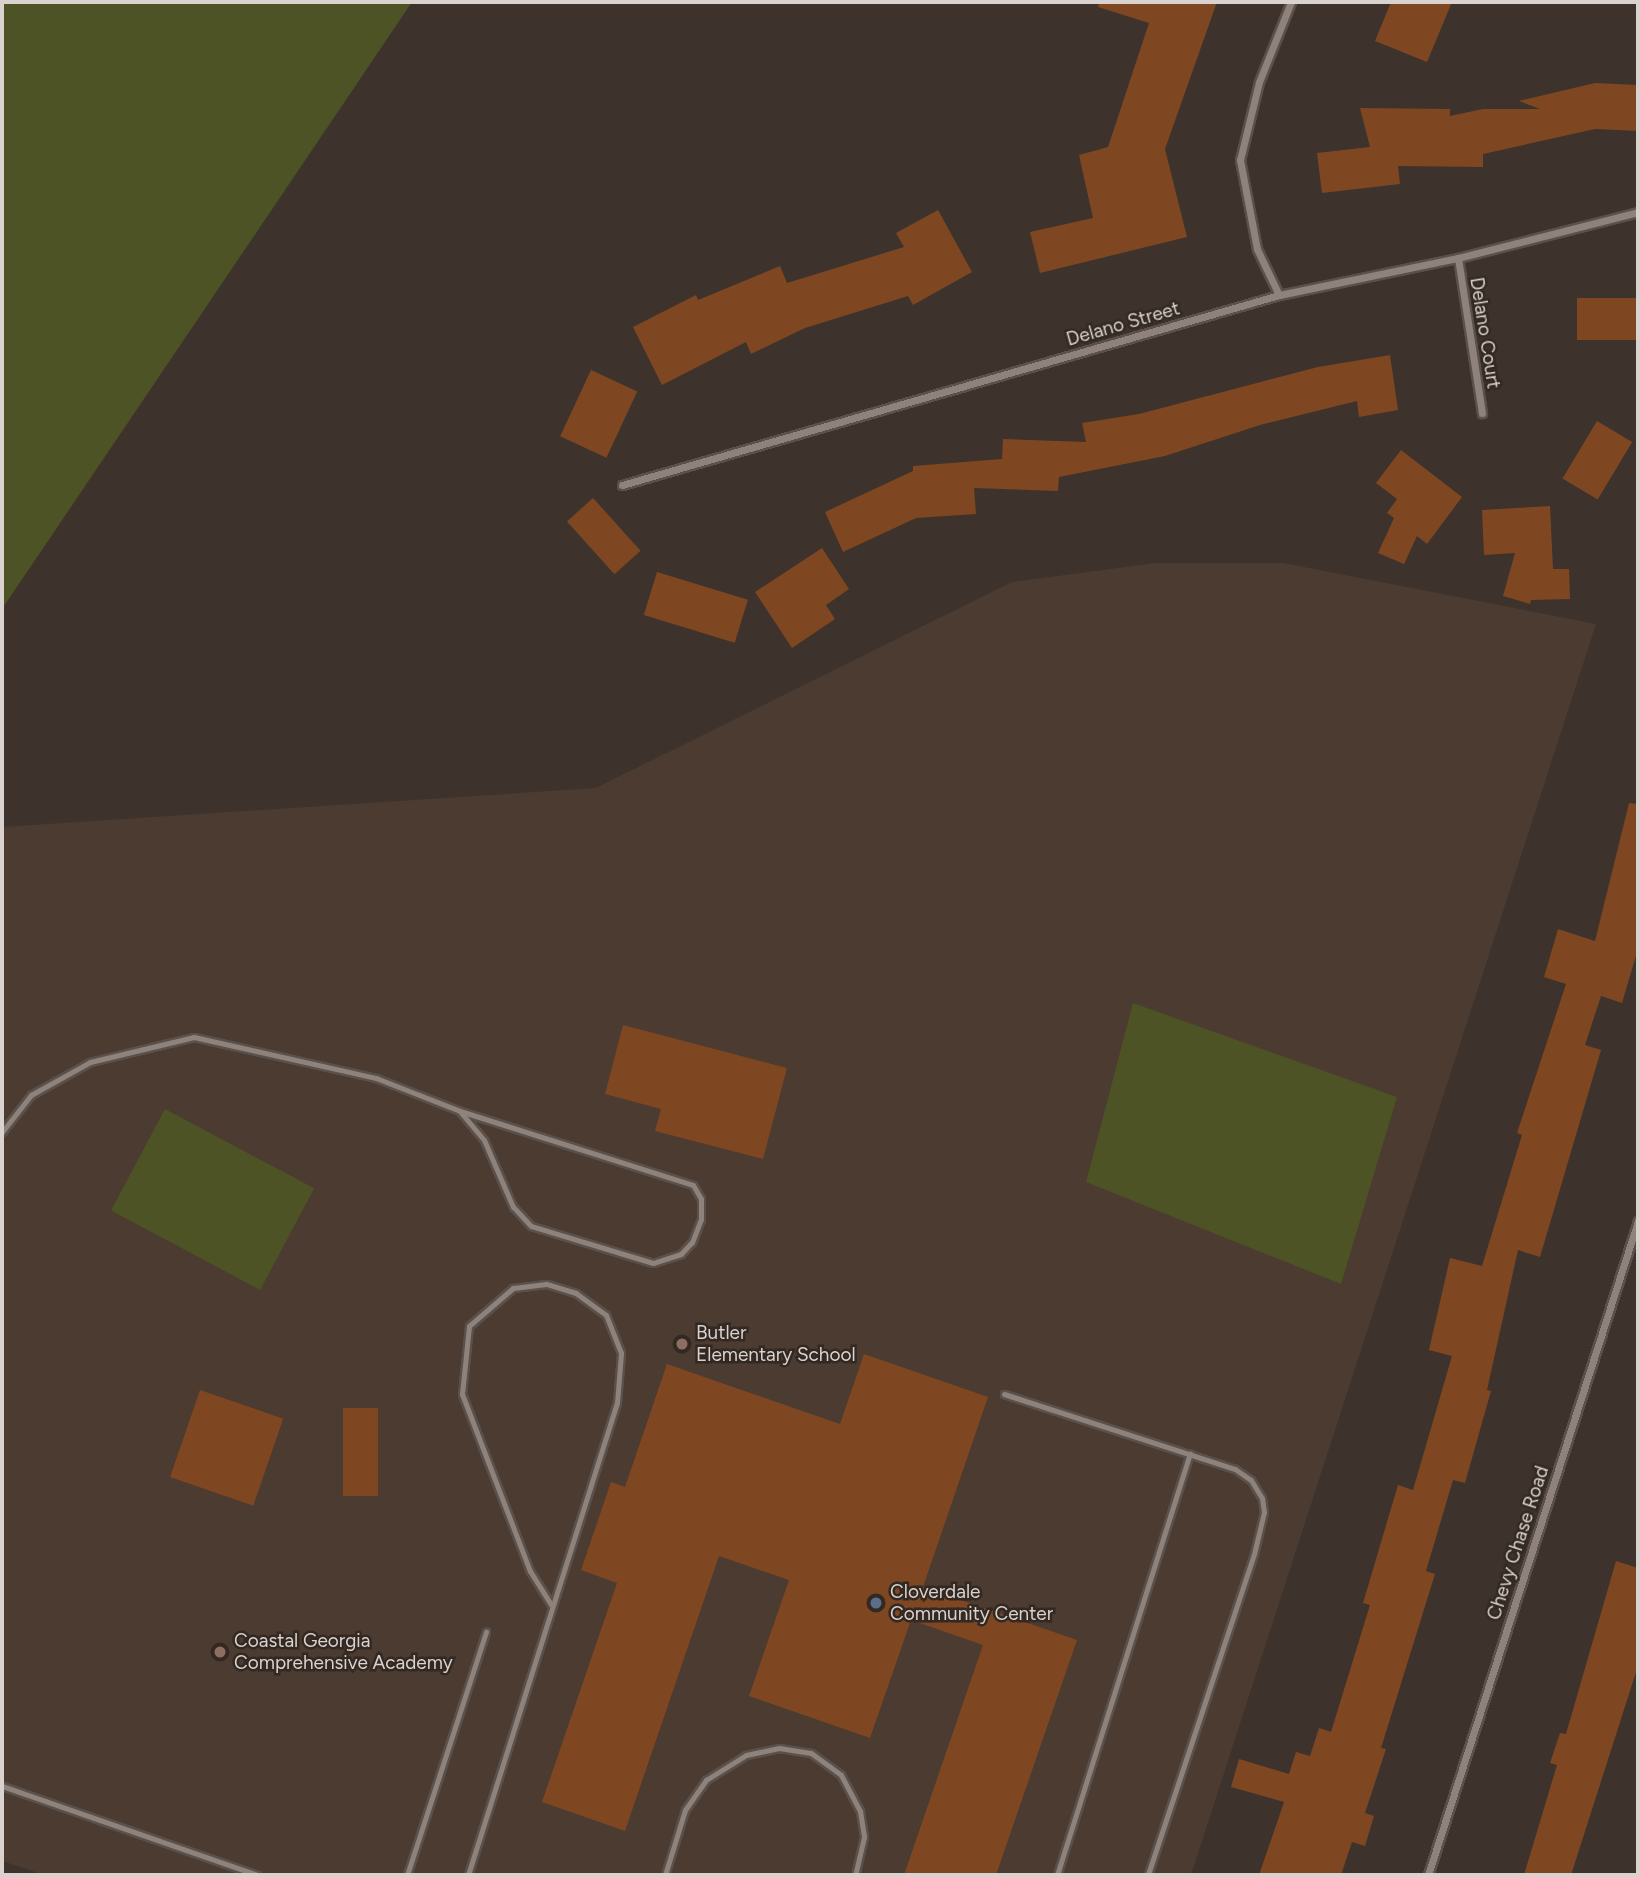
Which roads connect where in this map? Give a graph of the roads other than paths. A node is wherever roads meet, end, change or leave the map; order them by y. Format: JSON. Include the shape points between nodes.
{"nodes":[{"id":1,"x":1291,"y":2,"type":"edge"},
{"id":2,"x":1638,"y":212,"type":"edge"},
{"id":3,"x":1458,"y":258,"type":"junction"},
{"id":4,"x":1279,"y":295,"type":"junction"},
{"id":5,"x":1482,"y":413,"type":"dead end"},
{"id":6,"x":622,"y":485,"type":"dead end"},
{"id":7,"x":460,"y":1111,"type":"junction"},
{"id":8,"x":2,"y":1132,"type":"edge"},
{"id":9,"x":1638,"y":1220,"type":"edge"},
{"id":10,"x":1004,"y":1394,"type":"dead end"},
{"id":11,"x":1190,"y":1454,"type":"junction"},
{"id":12,"x":551,"y":1605,"type":"junction"},
{"id":13,"x":486,"y":1632,"type":"dead end"},
{"id":14,"x":2,"y":1786,"type":"edge"},
{"id":15,"x":257,"y":1875,"type":"edge"},
{"id":16,"x":407,"y":1875,"type":"edge"},
{"id":17,"x":468,"y":1875,"type":"edge"},
{"id":18,"x":665,"y":1875,"type":"edge"},
{"id":19,"x":855,"y":1875,"type":"edge"},
{"id":20,"x":1057,"y":1875,"type":"edge"},
{"id":21,"x":1148,"y":1875,"type":"edge"},
{"id":22,"x":1428,"y":1875,"type":"edge"}],
"edges":[{"from":1,"to":4,"type":"street","via":[[1259,82],[1240,160],[1257,249]]},
{"from":2,"to":3,"type":"street","name":"Delano Street"},
{"from":3,"to":4,"type":"street","name":"Delano Street"},
{"from":3,"to":5,"type":"street","name":"Delano Court"},
{"from":4,"to":6,"type":"street","name":"Delano Street"},
{"from":7,"to":7,"type":"lane","via":[[484,1140],[513,1207],[531,1226],[653,1263],[681,1254],[692,1242],[701,1209],[693,1185]]},
{"from":7,"to":8,"type":"lane","via":[[376,1078],[194,1037],[90,1062],[31,1095]]},
{"from":9,"to":22,"type":"street","name":"Chevy Chase Road"},
{"from":10,"to":11,"type":"lane"},
{"from":11,"to":20,"type":"lane"},
{"from":11,"to":21,"type":"lane","via":[[1251,1480],[1264,1512]]},
{"from":12,"to":12,"type":"lane","via":[[617,1403],[621,1353],[606,1315],[576,1293],[546,1284],[513,1288],[469,1326],[461,1394],[530,1570]]},
{"from":12,"to":17,"type":"lane"},
{"from":13,"to":16,"type":"lane"},
{"from":14,"to":15,"type":"lane"},
{"from":18,"to":19,"type":"lane","via":[[685,1810],[706,1780],[746,1755],[779,1748],[811,1753],[841,1775],[860,1811],[864,1838]]}]}
